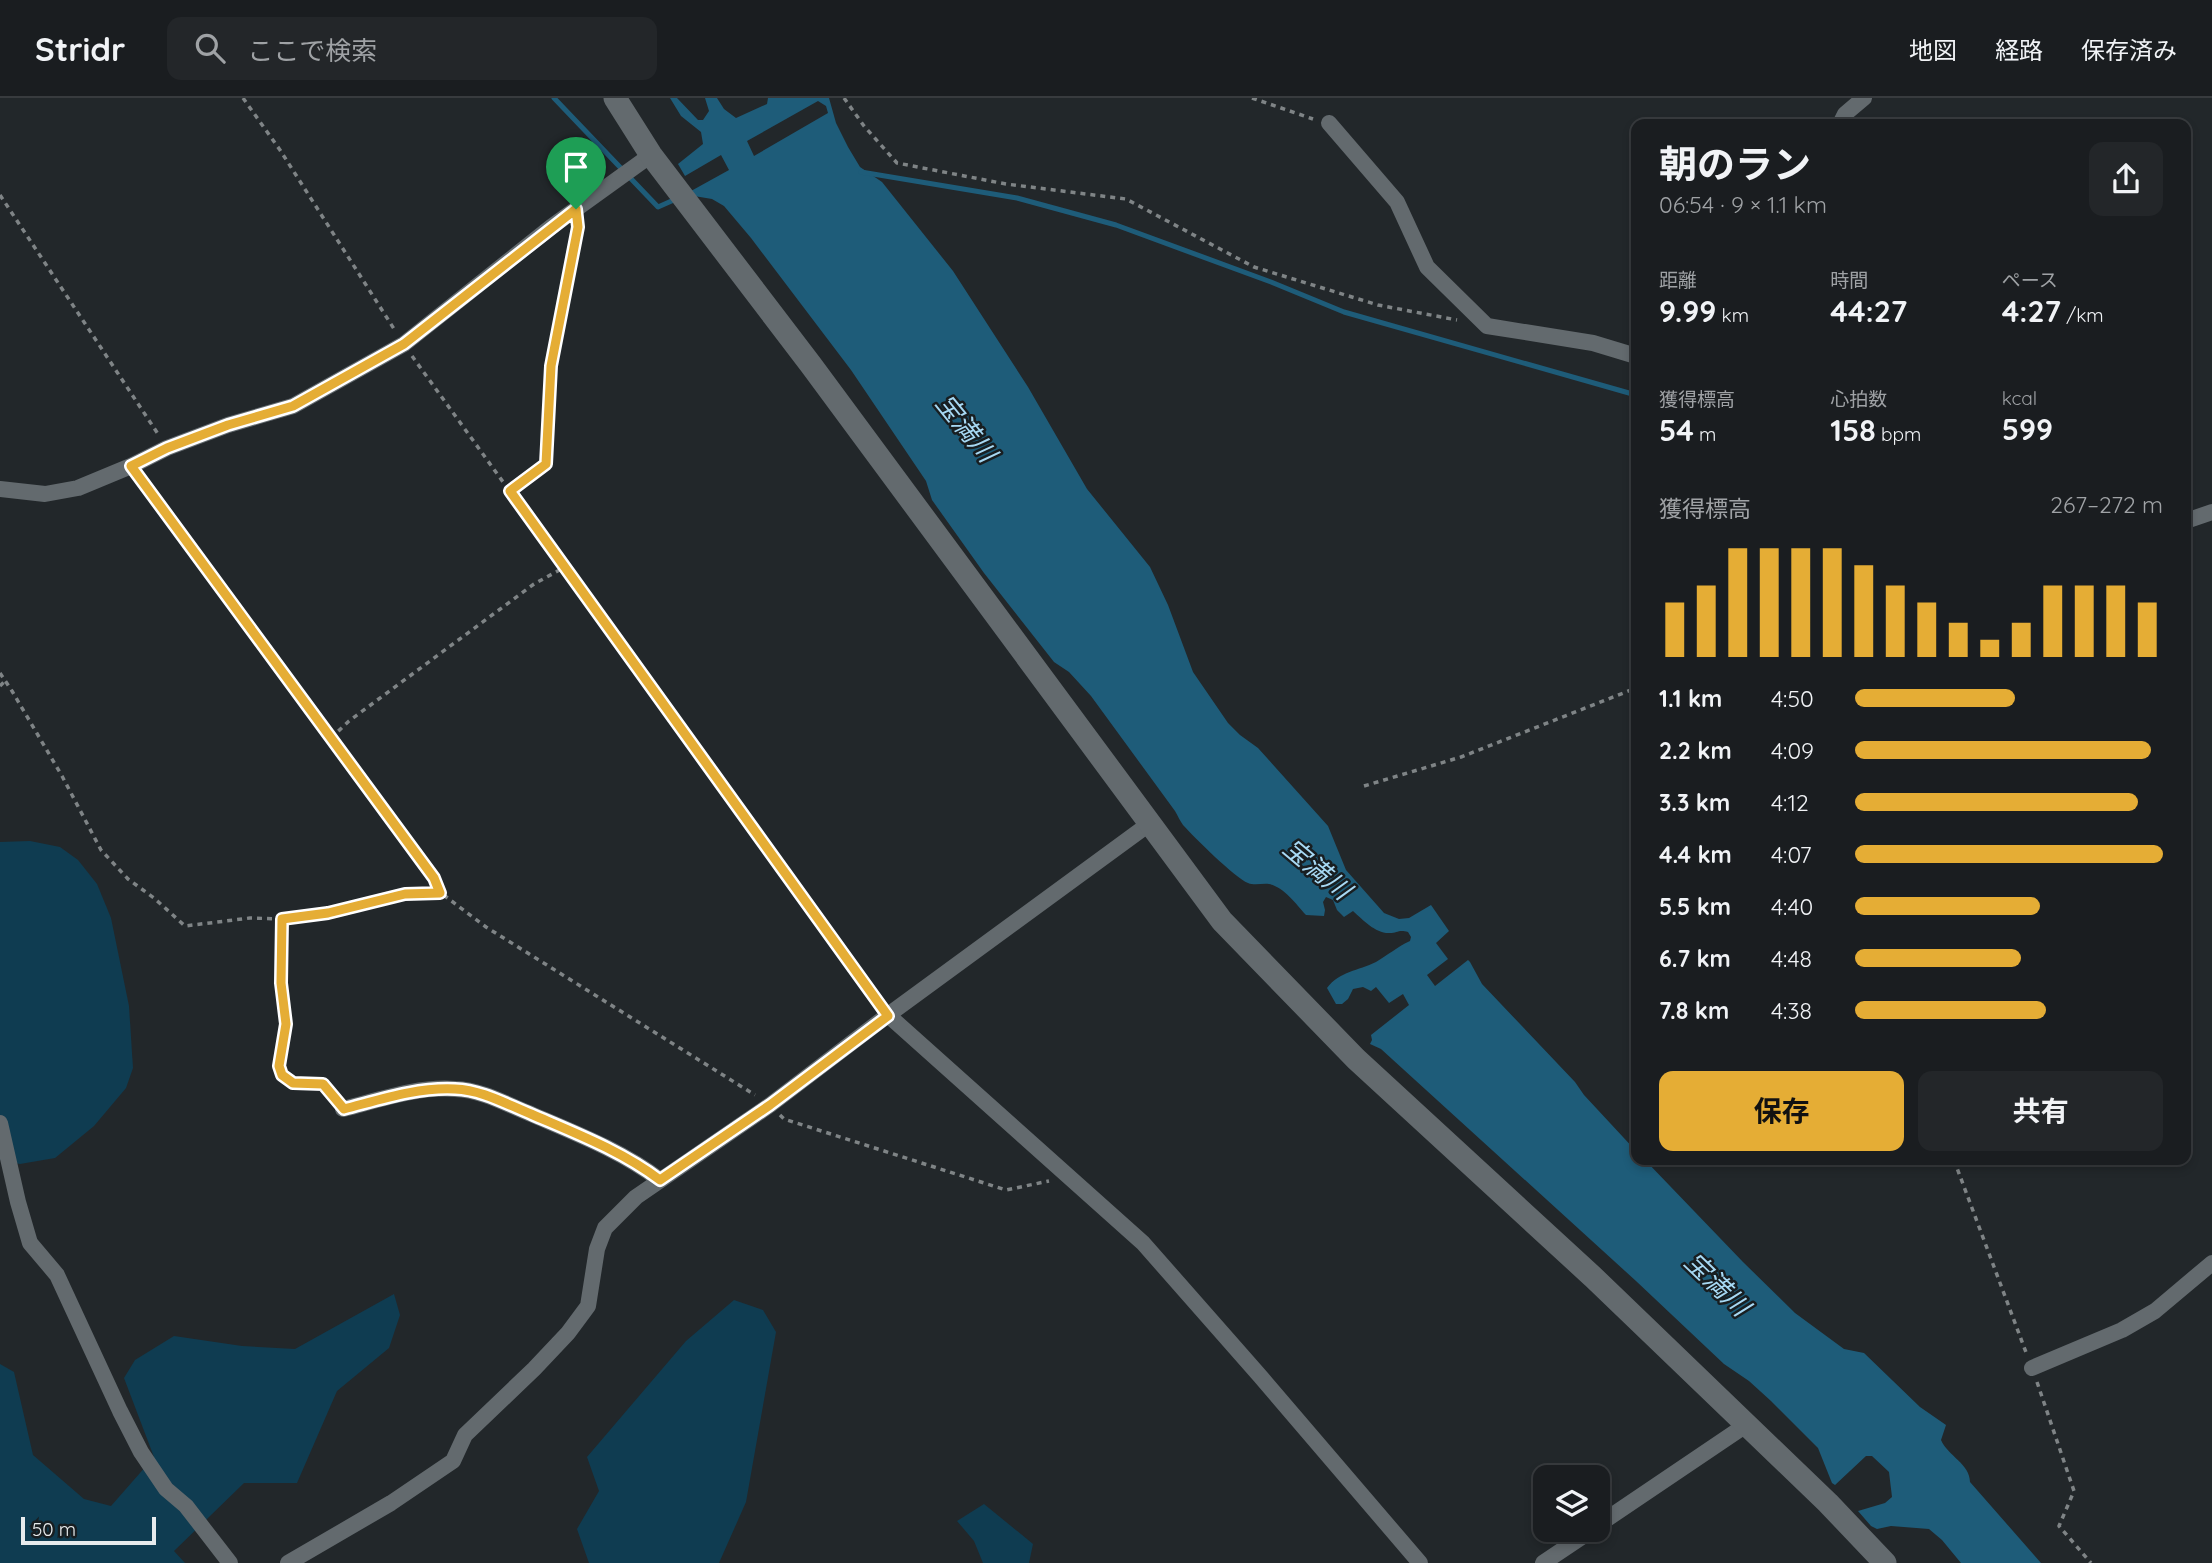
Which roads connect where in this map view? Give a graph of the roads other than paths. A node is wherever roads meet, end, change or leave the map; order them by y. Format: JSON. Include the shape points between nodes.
{"nodes":[{"id":1,"x":615,"y":98,"type":"edge"},
{"id":2,"x":1864,"y":98,"type":"edge"},
{"id":3,"x":1842,"y":119,"type":"edge"},
{"id":4,"x":1329,"y":123,"type":"road end"},
{"id":5,"x":650,"y":155,"type":"junction"},
{"id":6,"x":1631,"y":354,"type":"edge"},
{"id":7,"x":0,"y":489,"type":"edge"},
{"id":8,"x":2212,"y":512,"type":"edge"},
{"id":9,"x":2191,"y":519,"type":"edge"},
{"id":10,"x":1149,"y":824,"type":"junction"},
{"id":11,"x":888,"y":1016,"type":"junction"},
{"id":12,"x":344,"y":1109,"type":"road end"},
{"id":13,"x":0,"y":1123,"type":"edge"},
{"id":14,"x":660,"y":1180,"type":"junction"},
{"id":15,"x":2212,"y":1263,"type":"edge"},
{"id":16,"x":2032,"y":1368,"type":"dead end"},
{"id":17,"x":1746,"y":1425,"type":"junction"},
{"id":18,"x":1610,"y":1517,"type":"edge"},
{"id":19,"x":1574,"y":1542,"type":"edge"},
{"id":20,"x":230,"y":1563,"type":"edge"},
{"id":21,"x":288,"y":1563,"type":"edge"},
{"id":22,"x":1420,"y":1563,"type":"edge"},
{"id":23,"x":1542,"y":1563,"type":"edge"},
{"id":24,"x":1885,"y":1563,"type":"edge"}],
"edges":[{"from":1,"to":5,"type":"street"},
{"from":2,"to":3,"type":"street"},
{"from":4,"to":6,"type":"street","via":[[1397,202],[1427,267],[1487,326],[1593,343]]},
{"from":5,"to":7,"type":"street","via":[[404,344],[293,406],[167,448],[78,488],[45,494]]},
{"from":5,"to":10,"type":"street"},
{"from":8,"to":9,"type":"street"},
{"from":10,"to":11,"type":"street"},
{"from":10,"to":17,"type":"street","via":[[1222,921],[1356,1059]]},
{"from":11,"to":14,"type":"street"},
{"from":11,"to":22,"type":"street","via":[[1143,1243]]},
{"from":12,"to":14,"type":"street","via":[[415,1091],[480,1093],[585,1137]]},
{"from":13,"to":20,"type":"street","via":[[30,1243],[57,1275],[141,1452],[166,1489],[187,1506]]},
{"from":14,"to":21,"type":"street","via":[[605,1228],[588,1306],[534,1369],[466,1435],[453,1461]]},
{"from":15,"to":16,"type":"street","via":[[2155,1311],[2122,1331]]},
{"from":17,"to":18,"type":"street"},
{"from":17,"to":24,"type":"street"},
{"from":19,"to":23,"type":"street"}]}
